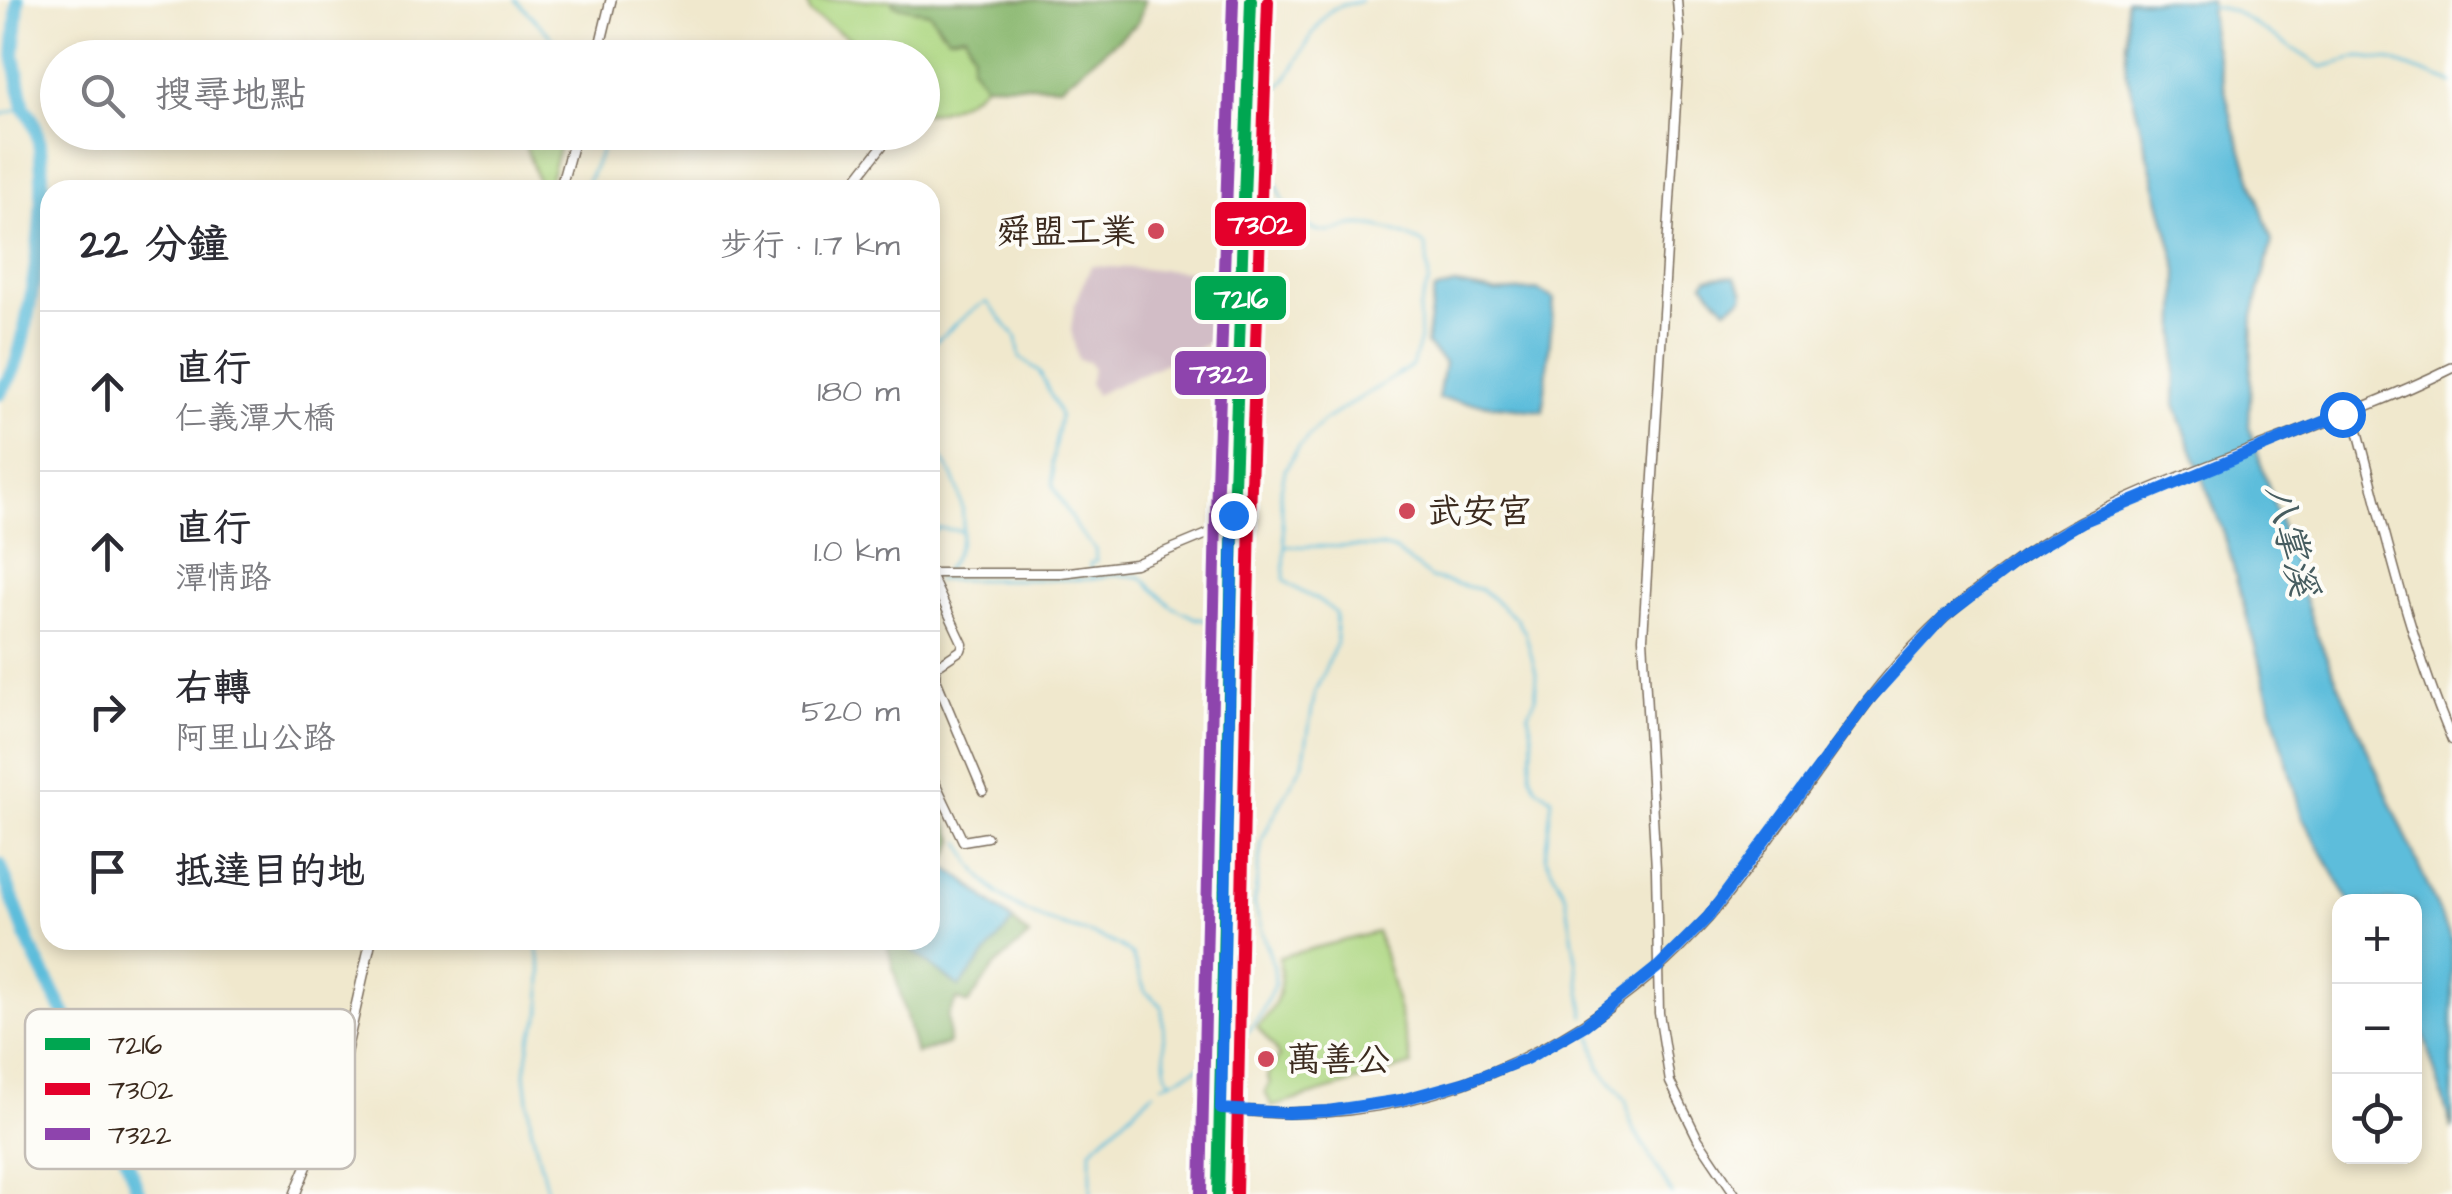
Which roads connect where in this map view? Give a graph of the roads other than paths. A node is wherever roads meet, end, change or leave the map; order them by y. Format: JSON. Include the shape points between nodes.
{"nodes":[{"id":1,"x":611,"y":0,"type":"edge"},
{"id":2,"x":1251,"y":0,"type":"edge"},
{"id":3,"x":1677,"y":0,"type":"edge"},
{"id":4,"x":601,"y":40,"type":"edge"},
{"id":5,"x":571,"y":150,"type":"edge"},
{"id":6,"x":879,"y":150,"type":"edge"},
{"id":7,"x":563,"y":180,"type":"edge"},
{"id":8,"x":856,"y":180,"type":"edge"},
{"id":9,"x":2452,"y":368,"type":"edge"},
{"id":10,"x":2348,"y":413,"type":"junction"},
{"id":11,"x":1233,"y":515,"type":"junction"},
{"id":12,"x":940,"y":573,"type":"edge"},
{"id":13,"x":940,"y":594,"type":"edge"},
{"id":14,"x":940,"y":664,"type":"edge"},
{"id":15,"x":940,"y":689,"type":"edge"},
{"id":16,"x":2452,"y":740,"type":"edge"},
{"id":17,"x":984,"y":791,"type":"dead end"},
{"id":18,"x":940,"y":793,"type":"edge"},
{"id":19,"x":987,"y":837,"type":"dead end"},
{"id":20,"x":369,"y":950,"type":"edge"},
{"id":21,"x":1659,"y":966,"type":"junction"},
{"id":22,"x":355,"y":1011,"type":"edge"},
{"id":23,"x":1221,"y":1109,"type":"junction"},
{"id":24,"x":305,"y":1169,"type":"edge"},
{"id":25,"x":295,"y":1194,"type":"edge"},
{"id":26,"x":1218,"y":1194,"type":"edge"},
{"id":27,"x":1735,"y":1194,"type":"edge"}],
"edges":[{"from":1,"to":4,"type":"street"},
{"from":2,"to":11,"type":"main road"},
{"from":3,"to":21,"type":"street","via":[[1680,38],[1642,638]]},
{"from":5,"to":7,"type":"street"},
{"from":6,"to":8,"type":"street"},
{"from":9,"to":10,"type":"street"},
{"from":10,"to":16,"type":"street","via":[[2406,614]]},
{"from":10,"to":21,"type":"street","via":[[2082,522],[1944,617],[1868,701],[1708,917]]},
{"from":11,"to":12,"type":"street","via":[[1135,564],[1061,573]]},
{"from":11,"to":23,"type":"main road"},
{"from":13,"to":14,"type":"street","via":[[964,644]]},
{"from":15,"to":17,"type":"street"},
{"from":18,"to":19,"type":"street","via":[[963,841]]},
{"from":20,"to":22,"type":"street"},
{"from":21,"to":23,"type":"street","via":[[1585,1025],[1526,1059],[1466,1082],[1328,1111]]},
{"from":21,"to":27,"type":"street","via":[[1670,1082]]},
{"from":23,"to":26,"type":"main road"},
{"from":24,"to":25,"type":"street"}]}
